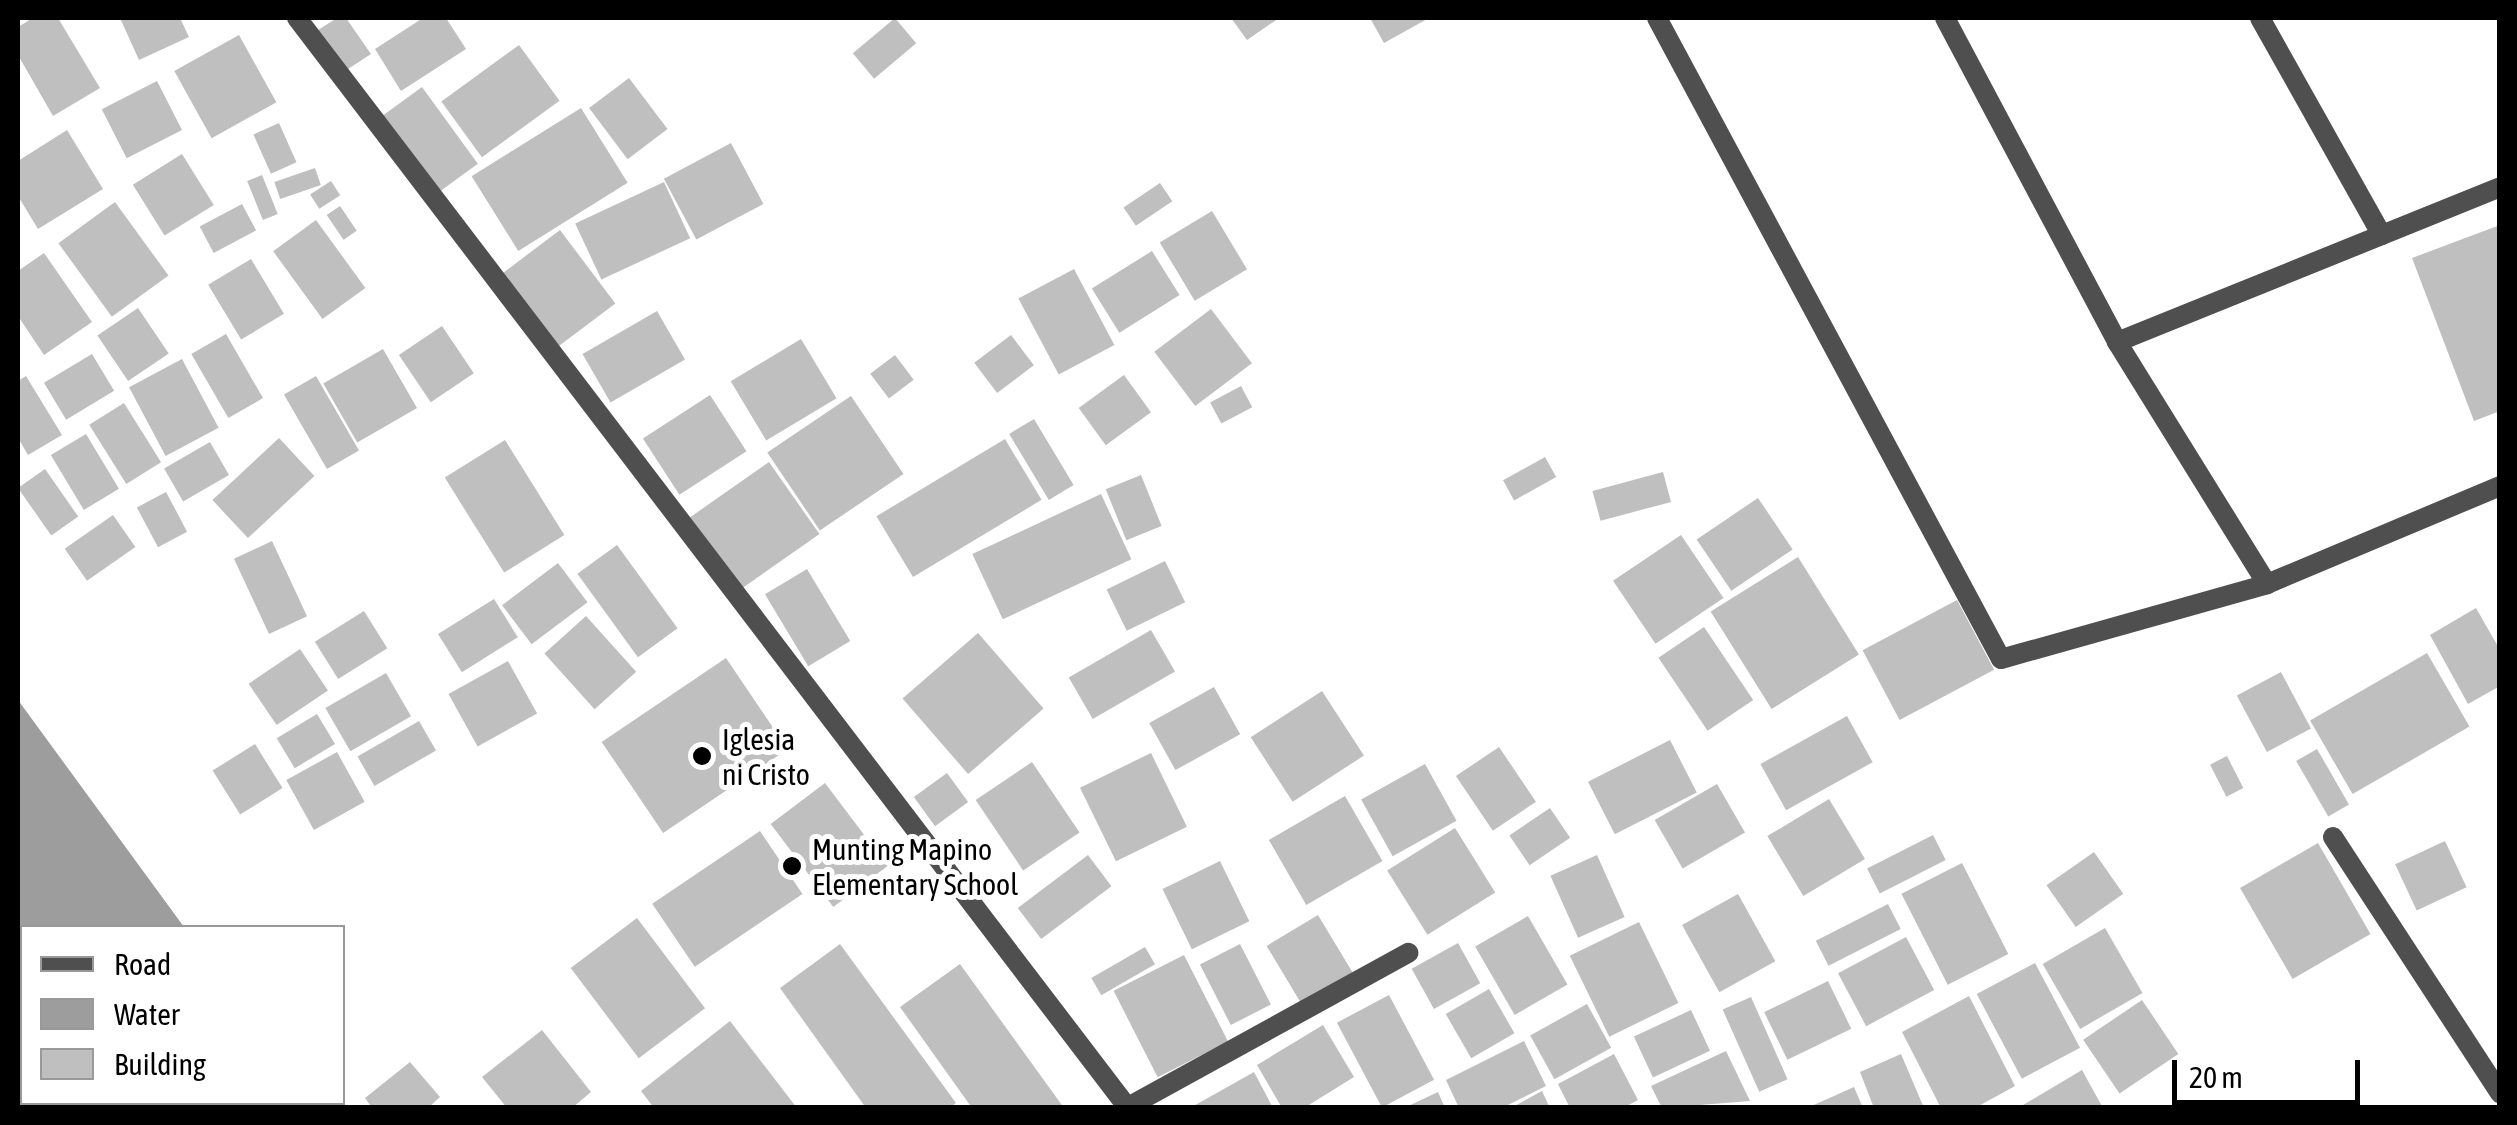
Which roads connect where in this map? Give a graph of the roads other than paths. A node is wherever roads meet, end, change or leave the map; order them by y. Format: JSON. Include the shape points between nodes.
{"nodes":[{"id":1,"x":297,"y":18,"type":"edge"},
{"id":2,"x":1657,"y":18,"type":"edge"},
{"id":3,"x":1946,"y":18,"type":"edge"},
{"id":4,"x":2260,"y":18,"type":"edge"},
{"id":5,"x":2500,"y":188,"type":"edge"},
{"id":6,"x":2382,"y":235,"type":"junction"},
{"id":7,"x":2118,"y":342,"type":"junction"},
{"id":8,"x":2500,"y":486,"type":"edge"},
{"id":9,"x":2267,"y":584,"type":"junction"},
{"id":10,"x":2333,"y":838,"type":"dead end"},
{"id":11,"x":1408,"y":953,"type":"dead end"},
{"id":12,"x":2500,"y":1093,"type":"edge"},
{"id":13,"x":1128,"y":1107,"type":"edge"}],
"edges":[{"from":1,"to":13,"type":"street"},
{"from":2,"to":9,"type":"street","via":[[2001,659]]},
{"from":3,"to":7,"type":"street"},
{"from":4,"to":6,"type":"street"},
{"from":5,"to":6,"type":"street"},
{"from":6,"to":7,"type":"street"},
{"from":7,"to":9,"type":"street"},
{"from":8,"to":9,"type":"street"},
{"from":10,"to":12,"type":"street"},
{"from":11,"to":13,"type":"street"}]}
